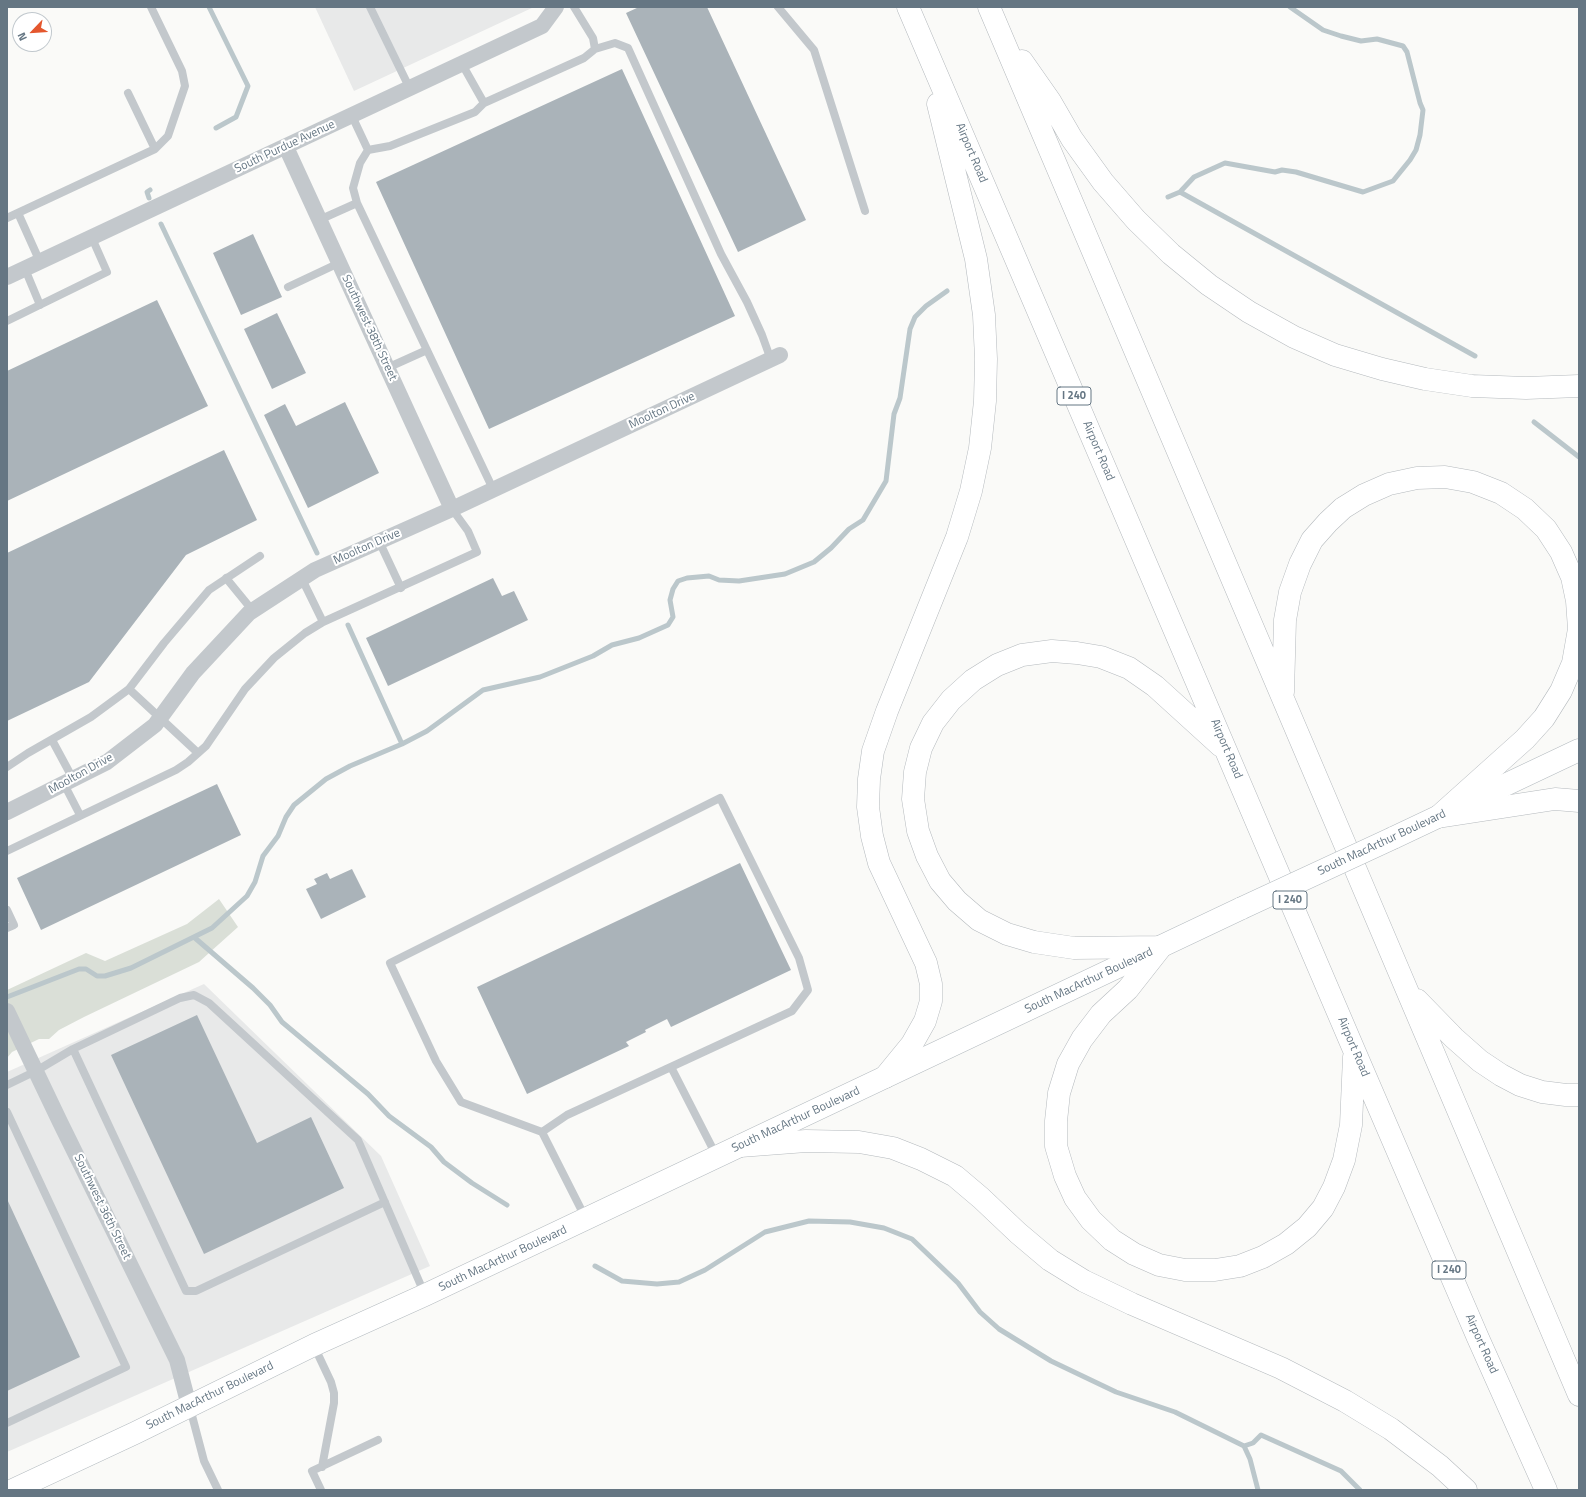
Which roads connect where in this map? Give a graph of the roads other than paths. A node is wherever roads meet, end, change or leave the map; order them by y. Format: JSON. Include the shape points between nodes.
{"nodes":[{"id":1,"x":151,"y":7,"type":"edge"},
{"id":2,"x":370,"y":7,"type":"edge"},
{"id":3,"x":556,"y":7,"type":"edge"},
{"id":4,"x":574,"y":7,"type":"edge"},
{"id":5,"x":778,"y":7,"type":"edge"},
{"id":6,"x":908,"y":7,"type":"edge"},
{"id":7,"x":993,"y":17,"type":"edge"},
{"id":8,"x":922,"y":41,"type":"junction"},
{"id":9,"x":595,"y":49,"type":"junction"},
{"id":10,"x":462,"y":64,"type":"junction"},
{"id":11,"x":410,"y":89,"type":"junction"},
{"id":12,"x":128,"y":93,"type":"dead end"},
{"id":13,"x":484,"y":103,"type":"junction"},
{"id":14,"x":352,"y":116,"type":"junction"},
{"id":15,"x":286,"y":148,"type":"junction"},
{"id":16,"x":155,"y":149,"type":"junction"},
{"id":17,"x":368,"y":150,"type":"junction"},
{"id":18,"x":357,"y":203,"type":"junction"},
{"id":19,"x":865,"y":211,"type":"dead end"},
{"id":20,"x":18,"y":213,"type":"junction"},
{"id":21,"x":7,"y":218,"type":"edge"},
{"id":22,"x":319,"y":220,"type":"junction"},
{"id":23,"x":92,"y":238,"type":"junction"},
{"id":24,"x":40,"y":262,"type":"junction"},
{"id":25,"x":339,"y":263,"type":"junction"},
{"id":26,"x":24,"y":269,"type":"junction"},
{"id":27,"x":7,"y":277,"type":"edge"},
{"id":28,"x":288,"y":287,"type":"dead end"},
{"id":29,"x":40,"y":305,"type":"junction"},
{"id":30,"x":7,"y":321,"type":"edge"},
{"id":31,"x":427,"y":350,"type":"junction"},
{"id":32,"x":776,"y":358,"type":"joint"},
{"id":33,"x":388,"y":368,"type":"junction"},
{"id":34,"x":1579,"y":386,"type":"edge"},
{"id":35,"x":493,"y":489,"type":"junction"},
{"id":36,"x":452,"y":509,"type":"junction"},
{"id":37,"x":379,"y":541,"type":"junction"},
{"id":38,"x":260,"y":556,"type":"dead end"},
{"id":39,"x":226,"y":578,"type":"junction"},
{"id":40,"x":302,"y":579,"type":"junction"},
{"id":41,"x":401,"y":588,"type":"junction"},
{"id":42,"x":253,"y":611,"type":"junction"},
{"id":43,"x":324,"y":622,"type":"junction"},
{"id":44,"x":129,"y":689,"type":"junction"},
{"id":45,"x":1283,"y":699,"type":"junction"},
{"id":46,"x":160,"y":718,"type":"junction"},
{"id":47,"x":52,"y":740,"type":"junction"},
{"id":48,"x":1579,"y":750,"type":"edge"},
{"id":49,"x":1226,"y":751,"type":"junction"},
{"id":50,"x":198,"y":753,"type":"junction"},
{"id":51,"x":7,"y":767,"type":"edge"},
{"id":52,"x":68,"y":782,"type":"junction"},
{"id":53,"x":1579,"y":801,"type":"edge"},
{"id":54,"x":7,"y":812,"type":"edge"},
{"id":55,"x":80,"y":815,"type":"junction"},
{"id":56,"x":1438,"y":817,"type":"junction"},
{"id":57,"x":7,"y":851,"type":"edge"},
{"id":58,"x":7,"y":910,"type":"edge"},
{"id":59,"x":7,"y":928,"type":"edge"},
{"id":60,"x":1162,"y":947,"type":"junction"},
{"id":61,"x":1408,"y":990,"type":"junction"},
{"id":62,"x":7,"y":1010,"type":"edge"},
{"id":63,"x":73,"y":1049,"type":"junction"},
{"id":64,"x":1354,"y":1050,"type":"junction"},
{"id":65,"x":671,"y":1067,"type":"junction"},
{"id":66,"x":36,"y":1071,"type":"junction"},
{"id":67,"x":885,"y":1078,"type":"junction"},
{"id":68,"x":7,"y":1085,"type":"edge"},
{"id":69,"x":1579,"y":1095,"type":"edge"},
{"id":70,"x":7,"y":1112,"type":"edge"},
{"id":71,"x":542,"y":1132,"type":"junction"},
{"id":72,"x":740,"y":1146,"type":"junction"},
{"id":73,"x":717,"y":1157,"type":"junction"},
{"id":74,"x":385,"y":1202,"type":"junction"},
{"id":75,"x":586,"y":1220,"type":"junction"},
{"id":76,"x":425,"y":1296,"type":"junction"},
{"id":77,"x":314,"y":1345,"type":"junction"},
{"id":78,"x":1579,"y":1395,"type":"edge"},
{"id":79,"x":189,"y":1406,"type":"junction"},
{"id":80,"x":7,"y":1423,"type":"edge"},
{"id":81,"x":378,"y":1440,"type":"dead end"},
{"id":82,"x":322,"y":1467,"type":"junction"},
{"id":83,"x":13,"y":1490,"type":"edge"},
{"id":84,"x":218,"y":1490,"type":"edge"},
{"id":85,"x":320,"y":1490,"type":"edge"},
{"id":86,"x":1466,"y":1490,"type":"edge"},
{"id":87,"x":1546,"y":1490,"type":"edge"}],
"edges":[{"from":1,"to":16,"type":"lane","via":[[182,72],[185,86],[168,136]]},
{"from":2,"to":11,"type":"lane"},
{"from":3,"to":10,"type":"street","name":"South Purdue Avenue","via":[[542,26]]},
{"from":4,"to":9,"type":"lane","via":[[593,38]]},
{"from":5,"to":19,"type":"lane","via":[[814,50]]},
{"from":6,"to":8,"type":"main road","name":"Airport Road","number":"I 240"},
{"from":7,"to":34,"type":"main road","via":[[1103,182],[1136,220],[1171,254],[1209,285],[1249,312],[1294,337],[1335,355],[1425,379],[1472,386]]},
{"from":7,"to":45,"type":"main road"},
{"from":8,"to":49,"type":"main road","name":"Airport Road","number":"I 240"},
{"from":8,"to":67,"type":"main road","via":[[976,259],[984,315],[985,401],[980,448],[971,491],[957,537],[873,751],[868,807],[872,836],[886,880],[926,963],[931,984],[931,1001],[925,1021],[912,1044]]},
{"from":9,"to":13,"type":"lane","via":[[584,58]]},
{"from":9,"to":32,"type":"lane","via":[[615,43],[628,48],[721,254]]},
{"from":10,"to":11,"type":"street","name":"South Purdue Avenue"},
{"from":10,"to":13,"type":"lane"},
{"from":11,"to":14,"type":"street","name":"South Purdue Avenue"},
{"from":12,"to":16,"type":"lane"},
{"from":13,"to":17,"type":"lane","via":[[475,112],[390,146]]},
{"from":14,"to":15,"type":"street","name":"South Purdue Avenue"},
{"from":14,"to":17,"type":"lane"},
{"from":15,"to":22,"type":"street","name":"Southwest 38th Street"},
{"from":15,"to":23,"type":"street","name":"South Purdue Avenue"},
{"from":16,"to":20,"type":"lane"},
{"from":17,"to":18,"type":"lane","via":[[360,163],[353,188]]},
{"from":18,"to":22,"type":"lane"},
{"from":18,"to":31,"type":"lane"},
{"from":20,"to":21,"type":"lane"},
{"from":20,"to":24,"type":"lane"},
{"from":22,"to":25,"type":"street","name":"Southwest 38th Street"},
{"from":23,"to":24,"type":"street","name":"South Purdue Avenue"},
{"from":23,"to":29,"type":"lane","via":[[107,272]]},
{"from":24,"to":26,"type":"street","name":"South Purdue Avenue"},
{"from":25,"to":28,"type":"lane"},
{"from":25,"to":33,"type":"street","name":"Southwest 38th Street"},
{"from":26,"to":27,"type":"street","name":"South Purdue Avenue"},
{"from":26,"to":29,"type":"lane"},
{"from":29,"to":30,"type":"lane"},
{"from":31,"to":33,"type":"lane"},
{"from":31,"to":35,"type":"lane"},
{"from":32,"to":35,"type":"street","name":"Moolton Drive"},
{"from":33,"to":36,"type":"street","name":"Southwest 38th Street"},
{"from":35,"to":36,"type":"street","name":"Moolton Drive"},
{"from":36,"to":37,"type":"street","name":"Moolton Drive"},
{"from":36,"to":41,"type":"lane","via":[[468,531],[477,552]]},
{"from":37,"to":40,"type":"street","name":"Moolton Drive","via":[[315,570]]},
{"from":37,"to":41,"type":"lane"},
{"from":38,"to":39,"type":"lane"},
{"from":39,"to":42,"type":"lane"},
{"from":39,"to":44,"type":"lane","via":[[209,590]]},
{"from":40,"to":42,"type":"street","name":"Moolton Drive"},
{"from":40,"to":43,"type":"lane"},
{"from":41,"to":43,"type":"lane"},
{"from":42,"to":46,"type":"street","name":"Moolton Drive","via":[[193,673]]},
{"from":43,"to":50,"type":"lane","via":[[305,633],[269,664],[245,689],[206,746]]},
{"from":44,"to":46,"type":"lane"},
{"from":44,"to":47,"type":"lane","via":[[91,717]]},
{"from":45,"to":56,"type":"main road","via":[[1285,620],[1290,592],[1312,540],[1344,508],[1388,484],[1417,478],[1445,477],[1473,482],[1501,493],[1525,509],[1546,529],[1561,552],[1572,577],[1578,601],[1579,629],[1573,663],[1561,691],[1530,734]]},
{"from":45,"to":61,"type":"main road"},
{"from":46,"to":50,"type":"lane"},
{"from":46,"to":52,"type":"street","name":"Moolton Drive","via":[[155,725],[107,762]]},
{"from":47,"to":51,"type":"lane"},
{"from":47,"to":52,"type":"lane"},
{"from":48,"to":56,"type":"main road","name":"South MacArthur Boulevard"},
{"from":49,"to":60,"type":"main road","via":[[1155,686],[1129,668],[1101,657],[1052,651],[1022,655],[997,665],[973,680],[951,700],[933,723],[921,748],[915,772],[913,799],[918,831],[940,881],[978,920],[1007,934],[1034,942],[1074,948]]},
{"from":49,"to":64,"type":"main road","name":"Airport Road","number":"I 240"},
{"from":50,"to":55,"type":"lane","via":[[176,770]]},
{"from":52,"to":54,"type":"street","name":"Moolton Drive"},
{"from":52,"to":55,"type":"lane"},
{"from":53,"to":56,"type":"main road","via":[[1555,799]]},
{"from":55,"to":57,"type":"lane"},
{"from":56,"to":60,"type":"main road","name":"South MacArthur Boulevard","bridge":true},
{"from":58,"to":59,"type":"lane","via":[[14,925]]},
{"from":60,"to":64,"type":"main road","via":[[1128,990],[1101,1014],[1082,1039],[1068,1064],[1059,1093],[1056,1120],[1056,1146],[1075,1198],[1091,1220],[1112,1240],[1134,1254],[1159,1264],[1185,1270],[1216,1270],[1240,1266],[1263,1257],[1286,1244],[1307,1227],[1323,1208],[1344,1160],[1351,1125]]},
{"from":60,"to":67,"type":"main road","name":"South MacArthur Boulevard"},
{"from":61,"to":69,"type":"main road","via":[[1454,1038],[1501,1075],[1542,1092],[1566,1096]]},
{"from":61,"to":78,"type":"main road"},
{"from":62,"to":66,"type":"street","name":"Southwest 36th Street"},
{"from":63,"to":66,"type":"lane"},
{"from":63,"to":74,"type":"lane","via":[[180,998],[194,994],[209,1003],[358,1140]]},
{"from":63,"to":74,"type":"lane","via":[[186,1291],[196,1291]]},
{"from":64,"to":87,"type":"main road","name":"Airport Road","number":"I 240"},
{"from":65,"to":71,"type":"lane","via":[[567,1115]]},
{"from":65,"to":71,"type":"lane","via":[[792,1011],[808,990],[799,958],[720,798],[390,963],[436,1061],[461,1102]]},
{"from":65,"to":73,"type":"lane"},
{"from":66,"to":68,"type":"lane"},
{"from":66,"to":79,"type":"street","name":"Southwest 36th Street","via":[[177,1360]]},
{"from":67,"to":72,"type":"main road","name":"South MacArthur Boulevard"},
{"from":70,"to":80,"type":"lane","via":[[126,1367]]},
{"from":71,"to":75,"type":"lane"},
{"from":72,"to":73,"type":"main road","name":"South MacArthur Boulevard"},
{"from":72,"to":86,"type":"main road","via":[[806,1141],[859,1142],[893,1148],[921,1159],[955,1176],[1050,1260],[1084,1281],[1281,1368],[1345,1401],[1391,1430],[1440,1466]]},
{"from":73,"to":75,"type":"main road","name":"South MacArthur Boulevard"},
{"from":74,"to":76,"type":"lane"},
{"from":75,"to":76,"type":"main road","name":"South MacArthur Boulevard"},
{"from":76,"to":77,"type":"main road","name":"South MacArthur Boulevard"},
{"from":77,"to":79,"type":"main road","name":"South MacArthur Boulevard"},
{"from":77,"to":82,"type":"lane","via":[[334,1393]]},
{"from":79,"to":83,"type":"main road","name":"South MacArthur Boulevard"},
{"from":79,"to":84,"type":"lane","via":[[204,1461]]},
{"from":81,"to":82,"type":"lane"},
{"from":82,"to":85,"type":"lane","via":[[312,1472]]}]}
